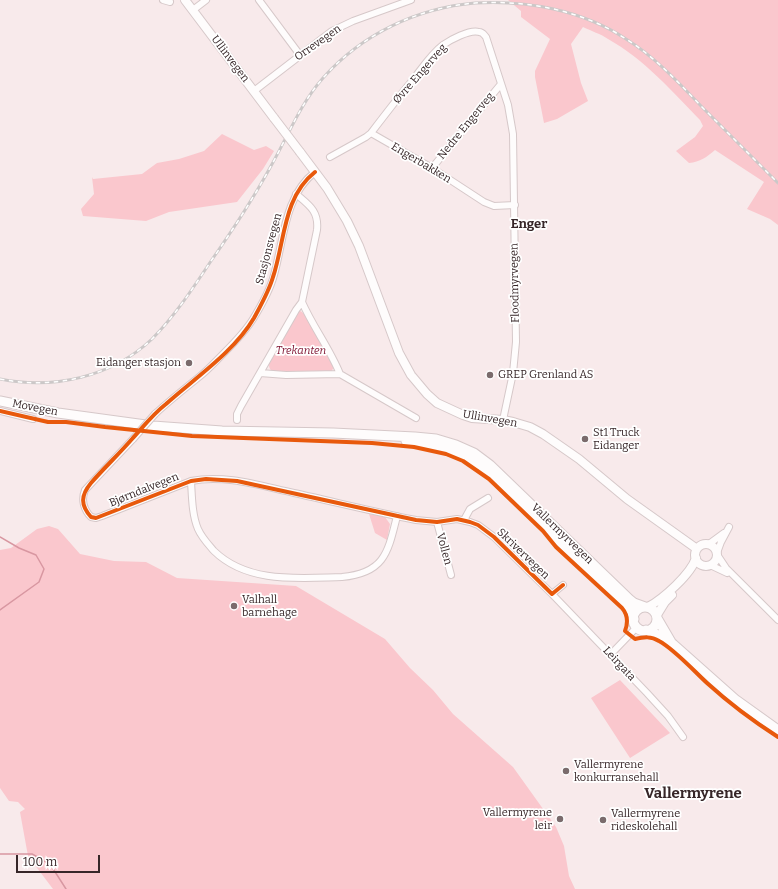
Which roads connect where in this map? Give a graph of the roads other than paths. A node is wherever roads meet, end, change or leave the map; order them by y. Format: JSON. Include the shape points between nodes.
{"nodes":[{"id":1,"x":163,"y":0,"type":"edge"},
{"id":2,"x":185,"y":0,"type":"edge"},
{"id":3,"x":206,"y":0,"type":"edge"},
{"id":4,"x":259,"y":0,"type":"edge"},
{"id":5,"x":412,"y":0,"type":"edge"},
{"id":6,"x":170,"y":2,"type":"dead end"},
{"id":7,"x":193,"y":10,"type":"junction"},
{"id":8,"x":480,"y":32,"type":"joint"},
{"id":9,"x":300,"y":55,"type":"junction"},
{"id":10,"x":501,"y":84,"type":"junction"},
{"id":11,"x":254,"y":91,"type":"junction"},
{"id":12,"x":371,"y":133,"type":"junction"},
{"id":13,"x":330,"y":156,"type":"dead end"},
{"id":14,"x":432,"y":168,"type":"junction"},
{"id":15,"x":315,"y":172,"type":"junction"},
{"id":16,"x":296,"y":194,"type":"junction"},
{"id":17,"x":515,"y":205,"type":"junction"},
{"id":18,"x":302,"y":302,"type":"junction"},
{"id":19,"x":260,"y":373,"type":"junction"},
{"id":20,"x":340,"y":374,"type":"junction"},
{"id":21,"x":0,"y":401,"type":"edge"},
{"id":22,"x":0,"y":411,"type":"edge"},
{"id":23,"x":416,"y":418,"type":"dead end"},
{"id":24,"x":33,"y":419,"type":"dead end"},
{"id":25,"x":237,"y":420,"type":"dead end"},
{"id":26,"x":503,"y":420,"type":"junction"},
{"id":27,"x":133,"y":439,"type":"joint"},
{"id":28,"x":477,"y":459,"type":"junction"},
{"id":29,"x":191,"y":481,"type":"junction"},
{"id":30,"x":488,"y":498,"type":"dead end"},
{"id":31,"x":396,"y":516,"type":"junction"},
{"id":32,"x":464,"y":520,"type":"junction"},
{"id":33,"x":437,"y":522,"type":"junction"},
{"id":34,"x":709,"y":544,"type":"junction"},
{"id":35,"x":697,"y":549,"type":"junction"},
{"id":36,"x":717,"y":554,"type":"junction"},
{"id":37,"x":696,"y":558,"type":"junction"},
{"id":38,"x":707,"y":566,"type":"junction"},
{"id":39,"x":451,"y":575,"type":"dead end"},
{"id":40,"x":734,"y":576,"type":"junction"},
{"id":41,"x":563,"y":585,"type":"dead end"},
{"id":42,"x":552,"y":594,"type":"junction"},
{"id":43,"x":647,"y":607,"type":"junction"},
{"id":44,"x":657,"y":617,"type":"junction"},
{"id":45,"x":778,"y":620,"type":"edge"},
{"id":46,"x":639,"y":625,"type":"junction"},
{"id":47,"x":673,"y":644,"type":"junction"},
{"id":48,"x":610,"y":655,"type":"junction"},
{"id":49,"x":778,"y":730,"type":"edge"},
{"id":50,"x":683,"y":737,"type":"dead end"}],
"edges":[{"from":1,"to":6,"type":"street"},
{"from":2,"to":7,"type":"main road","name":"Ullinvegen"},
{"from":3,"to":7,"type":"street"},
{"from":4,"to":9,"type":"street"},
{"from":5,"to":9,"type":"street","name":"Orrevegen","via":[[342,26]]},
{"from":7,"to":11,"type":"main road","name":"Ullinvegen"},
{"from":8,"to":10,"type":"street","name":"Floodmyrvegen","via":[[486,38]]},
{"from":8,"to":12,"type":"street","name":"Øvre Engerveg","via":[[463,34],[442,46]]},
{"from":9,"to":11,"type":"street","name":"Orrevegen"},
{"from":10,"to":14,"type":"street","name":"Nedre Engerveg"},
{"from":10,"to":17,"type":"street","name":"Floodmyrvegen","via":[[513,134]]},
{"from":11,"to":15,"type":"main road","name":"Ullinvegen","bridge":true},
{"from":12,"to":13,"type":"street"},
{"from":12,"to":14,"type":"street","name":"Engerbakken"},
{"from":14,"to":17,"type":"street","name":"Engerbakken","via":[[484,202],[502,207]]},
{"from":15,"to":16,"type":"street","name":"Stasjonsvegen"},
{"from":15,"to":26,"type":"main road","name":"Ullinvegen","via":[[352,231],[399,353],[416,382],[432,399],[453,411],[472,418]]},
{"from":16,"to":18,"type":"street","via":[[312,209],[318,220]]},
{"from":16,"to":27,"type":"street","name":"Stasjonsvegen","bridge":true,"via":[[287,218],[274,276],[254,318],[208,370],[155,414]]},
{"from":17,"to":26,"type":"street","name":"Floodmyrvegen","via":[[515,354]]},
{"from":18,"to":19,"type":"street"},
{"from":18,"to":20,"type":"street"},
{"from":19,"to":20,"type":"street"},
{"from":19,"to":25,"type":"street","via":[[240,406]]},
{"from":20,"to":23,"type":"street"},
{"from":21,"to":28,"type":"main road","name":"Movegen","via":[[118,422],[207,430],[369,435],[444,449]]},
{"from":22,"to":24,"type":"street","name":"Movegen"},
{"from":26,"to":35,"type":"main road","name":"Ullinvegen","via":[[530,427],[555,441],[627,499]]},
{"from":27,"to":29,"type":"street","name":"Bjørndalvegen","via":[[85,490],[83,503],[92,517],[102,516]]},
{"from":28,"to":43,"type":"main road","name":"Vallermyrvegen","via":[[512,485],[629,599]]},
{"from":28,"to":46,"type":"main road","name":"Vallermyrvegen","via":[[623,602]]},
{"from":29,"to":31,"type":"street","name":"Bjørndalvegen","via":[[220,479],[241,482]]},
{"from":29,"to":31,"type":"street","via":[[195,521],[204,540],[228,562],[244,570],[272,577],[342,577],[368,572],[380,562],[386,552]]},
{"from":30,"to":32,"type":"street","via":[[470,509]]},
{"from":31,"to":33,"type":"street","name":"Skrivervegen"},
{"from":32,"to":33,"type":"street","name":"Skrivervegen"},
{"from":32,"to":42,"type":"street","name":"Skrivervegen","via":[[478,525],[494,537]]},
{"from":33,"to":39,"type":"street","name":"Vollen"},
{"from":34,"to":35,"type":"main road"},
{"from":34,"to":36,"type":"main road","via":[[714,547]]},
{"from":34,"to":36,"type":"street","via":[[728,529]]},
{"from":35,"to":37,"type":"main road"},
{"from":36,"to":38,"type":"main road","via":[[716,562]]},
{"from":36,"to":40,"type":"street","via":[[723,566]]},
{"from":37,"to":38,"type":"main road","via":[[699,563]]},
{"from":37,"to":43,"type":"main road","via":[[689,570],[667,593]]},
{"from":38,"to":40,"type":"street"},
{"from":38,"to":44,"type":"main road","via":[[694,573],[665,602]]},
{"from":40,"to":45,"type":"street"},
{"from":41,"to":42,"type":"street","name":"Skrivervegen"},
{"from":42,"to":48,"type":"street","name":"Leirgata"},
{"from":43,"to":44,"type":"main road","name":"Vallermyrvegen","via":[[654,610]]},
{"from":43,"to":46,"type":"main road","via":[[637,610]]},
{"from":44,"to":46,"type":"main road","via":[[654,627]]},
{"from":44,"to":47,"type":"main road","name":"Vallermyrvegen"},
{"from":46,"to":47,"type":"main road","name":"Vallermyrvegen"},
{"from":46,"to":48,"type":"street"},
{"from":47,"to":49,"type":"main road","name":"Vallermyrvegen","via":[[736,700]]},
{"from":48,"to":50,"type":"street","name":"Leirgata","via":[[668,716]]}]}
